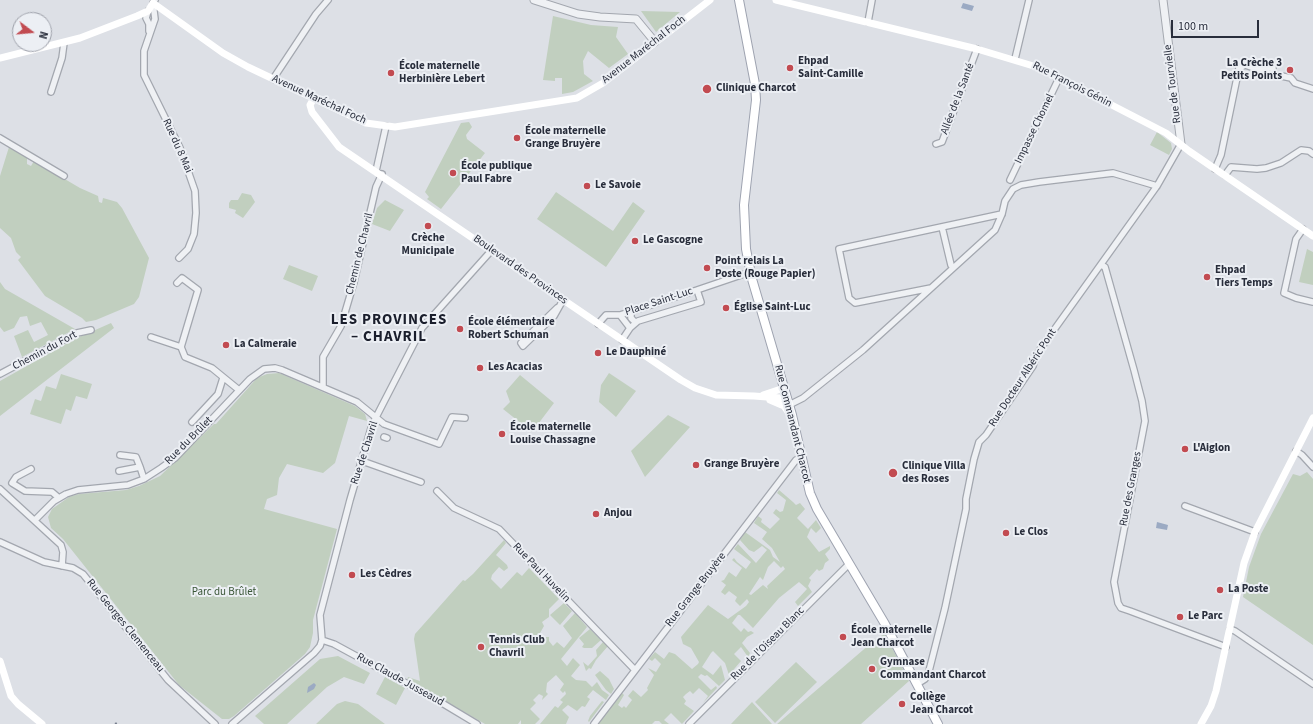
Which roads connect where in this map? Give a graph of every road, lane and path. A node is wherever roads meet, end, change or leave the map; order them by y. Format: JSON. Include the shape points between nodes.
{"nodes":[{"id":1,"x":328,"y":0,"type":"edge"},
{"id":2,"x":534,"y":0,"type":"edge"},
{"id":3,"x":710,"y":0,"type":"edge"},
{"id":4,"x":739,"y":0,"type":"edge"},
{"id":5,"x":776,"y":0,"type":"edge"},
{"id":6,"x":872,"y":0,"type":"edge"},
{"id":7,"x":1029,"y":0,"type":"edge"},
{"id":8,"x":1164,"y":0,"type":"edge"},
{"id":9,"x":152,"y":1,"type":"edge"},
{"id":10,"x":148,"y":11,"type":"junction"},
{"id":11,"x":868,"y":22,"type":"junction"},
{"id":12,"x":148,"y":33,"type":"junction"},
{"id":13,"x":64,"y":42,"type":"junction"},
{"id":14,"x":655,"y":42,"type":"junction"},
{"id":15,"x":977,"y":49,"type":"junction"},
{"id":16,"x":0,"y":58,"type":"edge"},
{"id":17,"x":1015,"y":59,"type":"junction"},
{"id":18,"x":1060,"y":78,"type":"junction"},
{"id":19,"x":273,"y":79,"type":"junction"},
{"id":20,"x":1313,"y":89,"type":"edge"},
{"id":21,"x":51,"y":92,"type":"dead end"},
{"id":22,"x":314,"y":98,"type":"junction"},
{"id":23,"x":386,"y":126,"type":"junction"},
{"id":24,"x":0,"y":138,"type":"edge"},
{"id":25,"x":936,"y":144,"type":"dead end"},
{"id":26,"x":1181,"y":144,"type":"junction"},
{"id":27,"x":1313,"y":154,"type":"edge"},
{"id":28,"x":1220,"y":162,"type":"junction"},
{"id":29,"x":1231,"y":167,"type":"junction"},
{"id":30,"x":1216,"y":169,"type":"junction"},
{"id":31,"x":379,"y":173,"type":"junction"},
{"id":32,"x":64,"y":176,"type":"dead end"},
{"id":33,"x":1225,"y":176,"type":"junction"},
{"id":34,"x":1010,"y":180,"type":"dead end"},
{"id":35,"x":1157,"y":186,"type":"junction"},
{"id":36,"x":1002,"y":214,"type":"junction"},
{"id":37,"x":942,"y":227,"type":"junction"},
{"id":38,"x":1303,"y":229,"type":"junction"},
{"id":39,"x":1313,"y":236,"type":"edge"},
{"id":40,"x":491,"y":251,"type":"junction"},
{"id":41,"x":180,"y":258,"type":"dead end"},
{"id":42,"x":1101,"y":265,"type":"junction"},
{"id":43,"x":953,"y":268,"type":"junction"},
{"id":44,"x":750,"y":272,"type":"junction"},
{"id":45,"x":177,"y":283,"type":"dead end"},
{"id":46,"x":932,"y":288,"type":"junction"},
{"id":47,"x":697,"y":290,"type":"junction"},
{"id":48,"x":563,"y":300,"type":"junction"},
{"id":49,"x":1313,"y":302,"type":"edge"},
{"id":50,"x":557,"y":308,"type":"junction"},
{"id":51,"x":631,"y":311,"type":"junction"},
{"id":52,"x":620,"y":315,"type":"junction"},
{"id":53,"x":635,"y":322,"type":"junction"},
{"id":54,"x":598,"y":324,"type":"junction"},
{"id":55,"x":630,"y":328,"type":"junction"},
{"id":56,"x":91,"y":330,"type":"dead end"},
{"id":57,"x":151,"y":337,"type":"dead end"},
{"id":58,"x":622,"y":340,"type":"junction"},
{"id":59,"x":181,"y":347,"type":"junction"},
{"id":60,"x":0,"y":374,"type":"edge"},
{"id":61,"x":223,"y":378,"type":"junction"},
{"id":62,"x":323,"y":387,"type":"junction"},
{"id":63,"x":239,"y":390,"type":"junction"},
{"id":64,"x":785,"y":392,"type":"junction"},
{"id":65,"x":761,"y":396,"type":"junction"},
{"id":66,"x":789,"y":405,"type":"junction"},
{"id":67,"x":376,"y":418,"type":"junction"},
{"id":68,"x":466,"y":418,"type":"dead end"},
{"id":69,"x":1313,"y":418,"type":"edge"},
{"id":70,"x":793,"y":419,"type":"junction"},
{"id":71,"x":192,"y":422,"type":"dead end"},
{"id":72,"x":1296,"y":451,"type":"junction"},
{"id":73,"x":120,"y":455,"type":"dead end"},
{"id":74,"x":800,"y":458,"type":"junction"},
{"id":75,"x":362,"y":461,"type":"junction"},
{"id":76,"x":140,"y":467,"type":"junction"},
{"id":77,"x":1313,"y":467,"type":"edge"},
{"id":78,"x":30,"y":469,"type":"dead end"},
{"id":79,"x":119,"y":470,"type":"dead end"},
{"id":80,"x":144,"y":479,"type":"junction"},
{"id":81,"x":421,"y":482,"type":"dead end"},
{"id":82,"x":0,"y":489,"type":"edge"},
{"id":83,"x":437,"y":491,"type":"dead end"},
{"id":84,"x":59,"y":498,"type":"junction"},
{"id":85,"x":1184,"y":506,"type":"dead end"},
{"id":86,"x":35,"y":520,"type":"junction"},
{"id":87,"x":1255,"y":532,"type":"junction"},
{"id":88,"x":0,"y":542,"type":"edge"},
{"id":89,"x":849,"y":564,"type":"junction"},
{"id":90,"x":62,"y":566,"type":"junction"},
{"id":91,"x":1230,"y":629,"type":"junction"},
{"id":92,"x":322,"y":640,"type":"junction"},
{"id":93,"x":1226,"y":647,"type":"junction"},
{"id":94,"x":0,"y":661,"type":"edge"},
{"id":95,"x":635,"y":670,"type":"junction"},
{"id":96,"x":917,"y":684,"type":"junction"},
{"id":97,"x":1313,"y":684,"type":"edge"},
{"id":98,"x":42,"y":724,"type":"edge"},
{"id":99,"x":215,"y":724,"type":"edge"},
{"id":100,"x":232,"y":724,"type":"edge"},
{"id":101,"x":477,"y":724,"type":"edge"},
{"id":102,"x":594,"y":724,"type":"edge"},
{"id":103,"x":688,"y":724,"type":"edge"},
{"id":104,"x":938,"y":724,"type":"edge"},
{"id":105,"x":1201,"y":724,"type":"edge"}],
"edges":[{"from":1,"to":19,"type":"street"},
{"from":2,"to":14,"type":"street","via":[[578,14],[636,19]]},
{"from":3,"to":14,"type":"main road","name":"Avenue Maréchal Foch"},
{"from":4,"to":44,"type":"main road","name":"Rue Commandant Charcot","via":[[756,100],[744,205]]},
{"from":5,"to":11,"type":"main road","name":"Rue François Génin"},
{"from":6,"to":11,"type":"street"},
{"from":7,"to":17,"type":"street"},
{"from":8,"to":26,"type":"street","name":"Rue de Tourvielle"},
{"from":9,"to":10,"type":"main road"},
{"from":9,"to":12,"type":"street","name":"Rue du 8 Mai","via":[[155,18]]},
{"from":9,"to":19,"type":"main road","name":"Avenue Maréchal Foch","via":[[223,53]]},
{"from":10,"to":12,"type":"street","name":"Rue du 8 Mai"},
{"from":10,"to":13,"type":"main road"},
{"from":11,"to":15,"type":"main road","name":"Rue François Génin"},
{"from":12,"to":41,"type":"street","name":"Rue du 8 Mai","via":[[144,51],[144,75],[180,148],[195,191],[194,234],[188,249]]},
{"from":13,"to":16,"type":"main road"},
{"from":13,"to":21,"type":"street","via":[[62,58]]},
{"from":14,"to":23,"type":"main road","name":"Avenue Maréchal Foch","via":[[593,90],[577,98],[409,125]]},
{"from":15,"to":17,"type":"main road","name":"Rue François Génin"},
{"from":15,"to":25,"type":"street","name":"Allée de la Santé","via":[[942,142]]},
{"from":17,"to":18,"type":"main road","name":"Rue François Génin"},
{"from":18,"to":26,"type":"main road","name":"Rue François Génin","via":[[1164,131]]},
{"from":18,"to":34,"type":"street","name":"Impasse Chomel"},
{"from":19,"to":22,"type":"main road","name":"Avenue Maréchal Foch"},
{"from":20,"to":28,"type":"street","via":[[1295,83],[1290,78],[1245,65],[1239,68]]},
{"from":22,"to":23,"type":"main road","name":"Avenue Maréchal Foch","via":[[366,122]]},
{"from":22,"to":31,"type":"main road","name":"Boulevard des Provinces","via":[[310,106],[312,112],[339,147]]},
{"from":23,"to":31,"type":"street","name":"Chemin de Chavril"},
{"from":24,"to":32,"type":"street"},
{"from":26,"to":30,"type":"main road","name":"Rue François Génin"},
{"from":26,"to":35,"type":"street","name":"Rue Docteur Albéric Pont"},
{"from":27,"to":29,"type":"street","via":[[1301,150],[1281,163],[1257,170]]},
{"from":28,"to":29,"type":"street"},
{"from":28,"to":30,"type":"street"},
{"from":29,"to":33,"type":"street"},
{"from":30,"to":33,"type":"main road","name":"Rue François Génin"},
{"from":31,"to":40,"type":"main road","name":"Boulevard des Provinces"},
{"from":31,"to":62,"type":"street","name":"Chemin de Chavril","via":[[341,326],[323,357]]},
{"from":33,"to":38,"type":"main road","name":"Rue François Génin"},
{"from":35,"to":36,"type":"street","via":[[1113,174],[1021,185],[1013,189],[1005,201]]},
{"from":35,"to":42,"type":"street","name":"Rue Docteur Albéric Pont"},
{"from":36,"to":37,"type":"street"},
{"from":36,"to":43,"type":"street","via":[[995,230]]},
{"from":37,"to":43,"type":"street"},
{"from":37,"to":46,"type":"street","via":[[839,249],[849,298],[855,303]]},
{"from":38,"to":39,"type":"main road","name":"Rue François Génin"},
{"from":38,"to":49,"type":"street","via":[[1296,239],[1284,293]]},
{"from":40,"to":48,"type":"main road","name":"Boulevard des Provinces"},
{"from":40,"to":67,"type":"street","name":"Rue de Chavril","via":[[422,328]]},
{"from":42,"to":93,"type":"street","name":"Rue des Granges","via":[[1105,267],[1134,370],[1145,421],[1114,582],[1118,603],[1122,608]]},
{"from":42,"to":96,"type":"street","name":"Rue Docteur Albéric Pont","via":[[1041,348],[1033,366],[979,442],[945,608],[929,672],[925,679]]},
{"from":43,"to":46,"type":"street"},
{"from":44,"to":47,"type":"street","name":"Place Saint-Luc"},
{"from":44,"to":64,"type":"main road","name":"Rue Commandant Charcot"},
{"from":45,"to":59,"type":"street","via":[[182,278],[198,290]]},
{"from":46,"to":66,"type":"street","via":[[863,350],[803,398]]},
{"from":47,"to":51,"type":"street","name":"Place Saint-Luc"},
{"from":47,"to":53,"type":"street","name":"Place Saint-Luc","via":[[701,302]]},
{"from":48,"to":50,"type":"street"},
{"from":48,"to":54,"type":"main road","name":"Boulevard des Provinces"},
{"from":50,"to":50,"type":"street","via":[[521,343],[523,346],[554,316]]},
{"from":51,"to":52,"type":"street","name":"Place Saint-Luc"},
{"from":51,"to":53,"type":"street","via":[[631,318]]},
{"from":52,"to":54,"type":"street","name":"Place Saint-Luc","via":[[606,315]]},
{"from":52,"to":55,"type":"street","name":"Place Saint-Luc"},
{"from":53,"to":55,"type":"street","name":"Place Saint-Luc"},
{"from":54,"to":58,"type":"main road","name":"Boulevard des Provinces"},
{"from":55,"to":58,"type":"street","name":"Place Saint-Luc"},
{"from":56,"to":60,"type":"street","name":"Chemin du Fort","via":[[77,332]]},
{"from":57,"to":59,"type":"street"},
{"from":58,"to":65,"type":"main road","name":"Boulevard des Provinces","via":[[705,393],[728,397]]},
{"from":59,"to":61,"type":"street","via":[[185,357],[212,368]]},
{"from":61,"to":63,"type":"street"},
{"from":61,"to":71,"type":"street","via":[[218,394]]},
{"from":62,"to":63,"type":"street","name":"Rue du Brûlet","via":[[282,370],[270,368],[255,374]]},
{"from":62,"to":67,"type":"street","via":[[362,405]]},
{"from":63,"to":80,"type":"street","name":"Rue du Brûlet","via":[[175,458]]},
{"from":64,"to":65,"type":"main road","name":"Boulevard des Provinces","via":[[782,398]]},
{"from":64,"to":66,"type":"main road","name":"Rue Commandant Charcot"},
{"from":65,"to":70,"type":"main road","name":"Boulevard des Provinces","via":[[784,406]]},
{"from":66,"to":70,"type":"main road","name":"Rue Commandant Charcot"},
{"from":67,"to":68,"type":"street","via":[[384,424],[439,444],[452,417]]},
{"from":67,"to":75,"type":"street","name":"Rue de Chavril"},
{"from":69,"to":72,"type":"main road"},
{"from":70,"to":74,"type":"main road","name":"Rue Commandant Charcot"},
{"from":72,"to":77,"type":"street"},
{"from":72,"to":87,"type":"main road"},
{"from":73,"to":76,"type":"street","via":[[136,457]]},
{"from":74,"to":89,"type":"main road","name":"Rue Commandant Charcot","via":[[817,509]]},
{"from":74,"to":95,"type":"street","name":"Rue Grange Bruyère"},
{"from":75,"to":81,"type":"street"},
{"from":75,"to":92,"type":"street","name":"Rue de Chavril","via":[[320,615]]},
{"from":76,"to":79,"type":"street"},
{"from":76,"to":80,"type":"street"},
{"from":78,"to":84,"type":"street","via":[[16,477],[12,483],[25,491],[52,492]]},
{"from":80,"to":84,"type":"street","name":"Rue du Brûlet","via":[[128,485],[78,490]]},
{"from":82,"to":86,"type":"street"},
{"from":83,"to":95,"type":"street","name":"Rue Paul Huvelin","via":[[454,508],[499,529]]},
{"from":84,"to":86,"type":"street","name":"Rue du Brûlet"},
{"from":85,"to":87,"type":"street"},
{"from":86,"to":90,"type":"street","via":[[61,545],[64,557]]},
{"from":87,"to":91,"type":"main road","via":[[1244,563]]},
{"from":88,"to":90,"type":"street","name":"Rue Georges Clemenceau","via":[[44,562]]},
{"from":89,"to":96,"type":"main road","name":"Rue Commandant Charcot"},
{"from":89,"to":103,"type":"street","name":"Rue de l'Oiseau Blanc"},
{"from":90,"to":99,"type":"street","name":"Rue Georges Clemenceau","via":[[73,568],[83,574],[168,680]]},
{"from":91,"to":93,"type":"main road"},
{"from":91,"to":97,"type":"street"},
{"from":92,"to":100,"type":"street","via":[[314,653]]},
{"from":92,"to":101,"type":"street","name":"Rue Claude Jusseaud","via":[[334,644]]},
{"from":93,"to":105,"type":"main road","via":[[1213,700]]},
{"from":94,"to":98,"type":"main road","via":[[11,696]]},
{"from":95,"to":102,"type":"street","name":"Rue Grange Bruyère"},
{"from":96,"to":104,"type":"main road","name":"Rue Commandant Charcot"}]}
